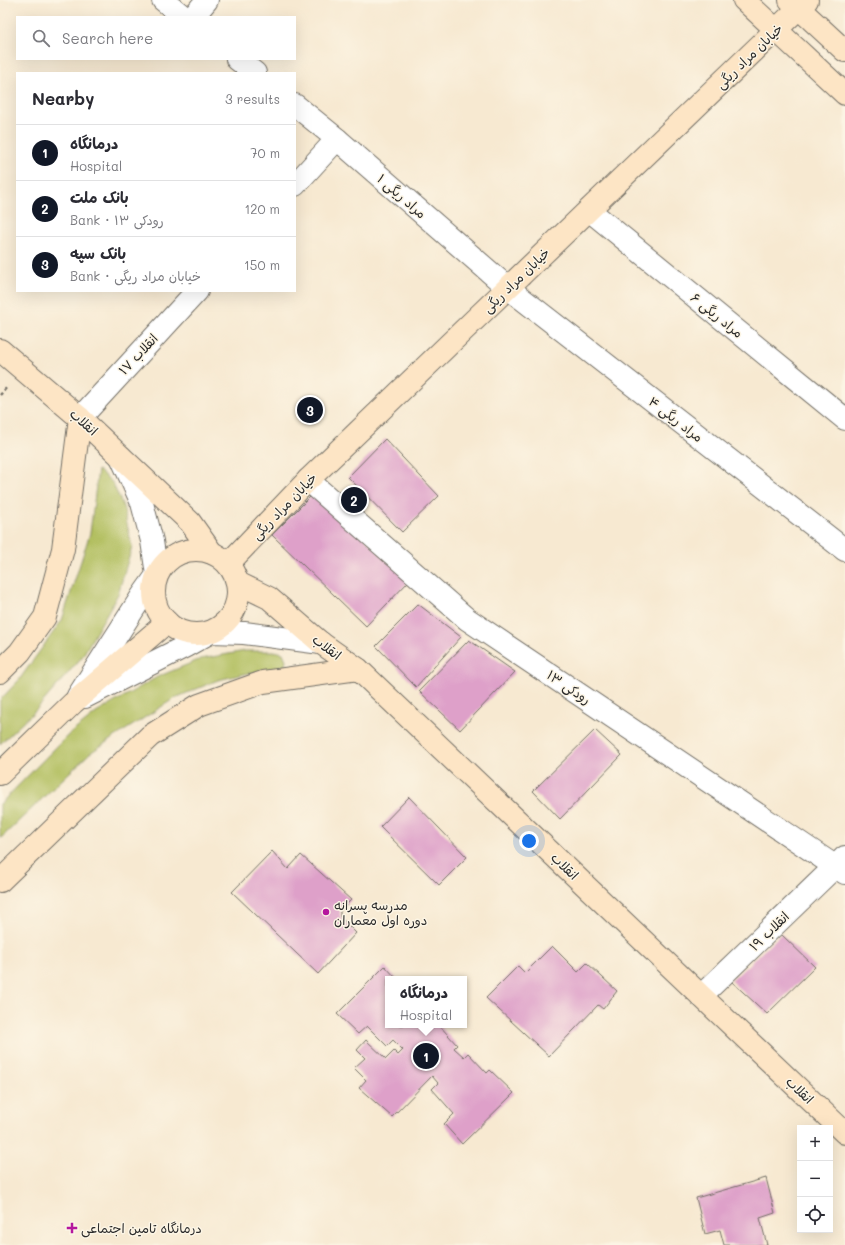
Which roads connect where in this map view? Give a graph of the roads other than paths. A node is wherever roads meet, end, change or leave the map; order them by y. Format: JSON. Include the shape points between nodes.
{"nodes":[{"id":1,"x":163,"y":0,"type":"edge"},
{"id":2,"x":207,"y":0,"type":"edge"},
{"id":3,"x":744,"y":0,"type":"edge"},
{"id":4,"x":799,"y":3,"type":"edge"},
{"id":5,"x":183,"y":16,"type":"edge"},
{"id":6,"x":194,"y":16,"type":"edge"},
{"id":7,"x":776,"y":30,"type":"junction"},
{"id":8,"x":845,"y":51,"type":"edge"},
{"id":9,"x":238,"y":60,"type":"edge"},
{"id":10,"x":254,"y":72,"type":"edge"},
{"id":11,"x":845,"y":94,"type":"edge"},
{"id":12,"x":296,"y":106,"type":"edge"},
{"id":13,"x":337,"y":139,"type":"junction"},
{"id":14,"x":296,"y":183,"type":"edge"},
{"id":15,"x":589,"y":210,"type":"junction"},
{"id":16,"x":508,"y":288,"type":"junction"},
{"id":17,"x":196,"y":292,"type":"edge"},
{"id":18,"x":0,"y":350,"type":"edge"},
{"id":19,"x":80,"y":418,"type":"junction"},
{"id":20,"x":845,"y":419,"type":"edge"},
{"id":21,"x":121,"y":457,"type":"junction"},
{"id":22,"x":308,"y":480,"type":"junction"},
{"id":23,"x":845,"y":550,"type":"edge"},
{"id":24,"x":226,"y":567,"type":"junction"},
{"id":25,"x":157,"y":575,"type":"junction"},
{"id":26,"x":167,"y":622,"type":"junction"},
{"id":27,"x":211,"y":632,"type":"junction"},
{"id":28,"x":321,"y":643,"type":"junction"},
{"id":29,"x":358,"y":669,"type":"junction"},
{"id":30,"x":0,"y":672,"type":"edge"},
{"id":31,"x":73,"y":703,"type":"junction"},
{"id":32,"x":0,"y":774,"type":"edge"},
{"id":33,"x":842,"y":865,"type":"edge"},
{"id":34,"x":0,"y":880,"type":"edge"},
{"id":35,"x":702,"y":996,"type":"junction"},
{"id":36,"x":845,"y":1133,"type":"edge"}],
"edges":[{"from":1,"to":5,"type":"street"},
{"from":2,"to":6,"type":"street"},
{"from":3,"to":7,"type":"street"},
{"from":4,"to":7,"type":"street","name":"خیابان مراد ریگی"},
{"from":4,"to":8,"type":"street"},
{"from":7,"to":11,"type":"street"},
{"from":7,"to":15,"type":"street","name":"خیابان مراد ریگی"},
{"from":9,"to":10,"type":"street"},
{"from":12,"to":13,"type":"street","name":"مراد ریگی ۱"},
{"from":13,"to":14,"type":"street"},
{"from":13,"to":16,"type":"street","name":"مراد ریگی ۱"},
{"from":15,"to":16,"type":"street","name":"خیابان مراد ریگی"},
{"from":15,"to":20,"type":"street","name":"مراد ریگی ۶"},
{"from":16,"to":22,"type":"street","name":"خیابان مراد ریگی"},
{"from":16,"to":23,"type":"street","name":"مراد ریگی ۴"},
{"from":17,"to":19,"type":"street","name":"انقلاب ۱۷"},
{"from":18,"to":19,"type":"street","name":"انقلاب"},
{"from":19,"to":21,"type":"street","name":"انقلاب"},
{"from":19,"to":30,"type":"street","via":[[63,549],[45,617],[20,652]]},
{"from":21,"to":24,"type":"street","name":"انقلاب","via":[[190,522]]},
{"from":21,"to":25,"type":"street","via":[[142,503],[152,541]]},
{"from":22,"to":24,"type":"street","name":"خیابان مراد ریگی"},
{"from":22,"to":33,"type":"street","name":"رودکی ۱۳","via":[[467,619]]},
{"from":24,"to":25,"type":"street","via":[[199,550],[186,551],[164,564]]},
{"from":24,"to":27,"type":"street","via":[[238,595],[236,607],[222,626]]},
{"from":24,"to":28,"type":"street","name":"انقلاب","via":[[269,598]]},
{"from":25,"to":26,"type":"street","via":[[154,600]]},
{"from":25,"to":31,"type":"street"},
{"from":26,"to":27,"type":"street","via":[[188,633]]},
{"from":26,"to":31,"type":"street"},
{"from":27,"to":28,"type":"street","via":[[244,633]]},
{"from":27,"to":31,"type":"street"},
{"from":28,"to":29,"type":"street","name":"انقلاب"},
{"from":29,"to":34,"type":"street","via":[[263,682],[200,705],[150,736]]},
{"from":29,"to":35,"type":"street","name":"انقلاب"},
{"from":31,"to":32,"type":"street"},
{"from":33,"to":35,"type":"street","name":"انقلاب ۱۹"},
{"from":35,"to":36,"type":"street","name":"انقلاب"}]}
